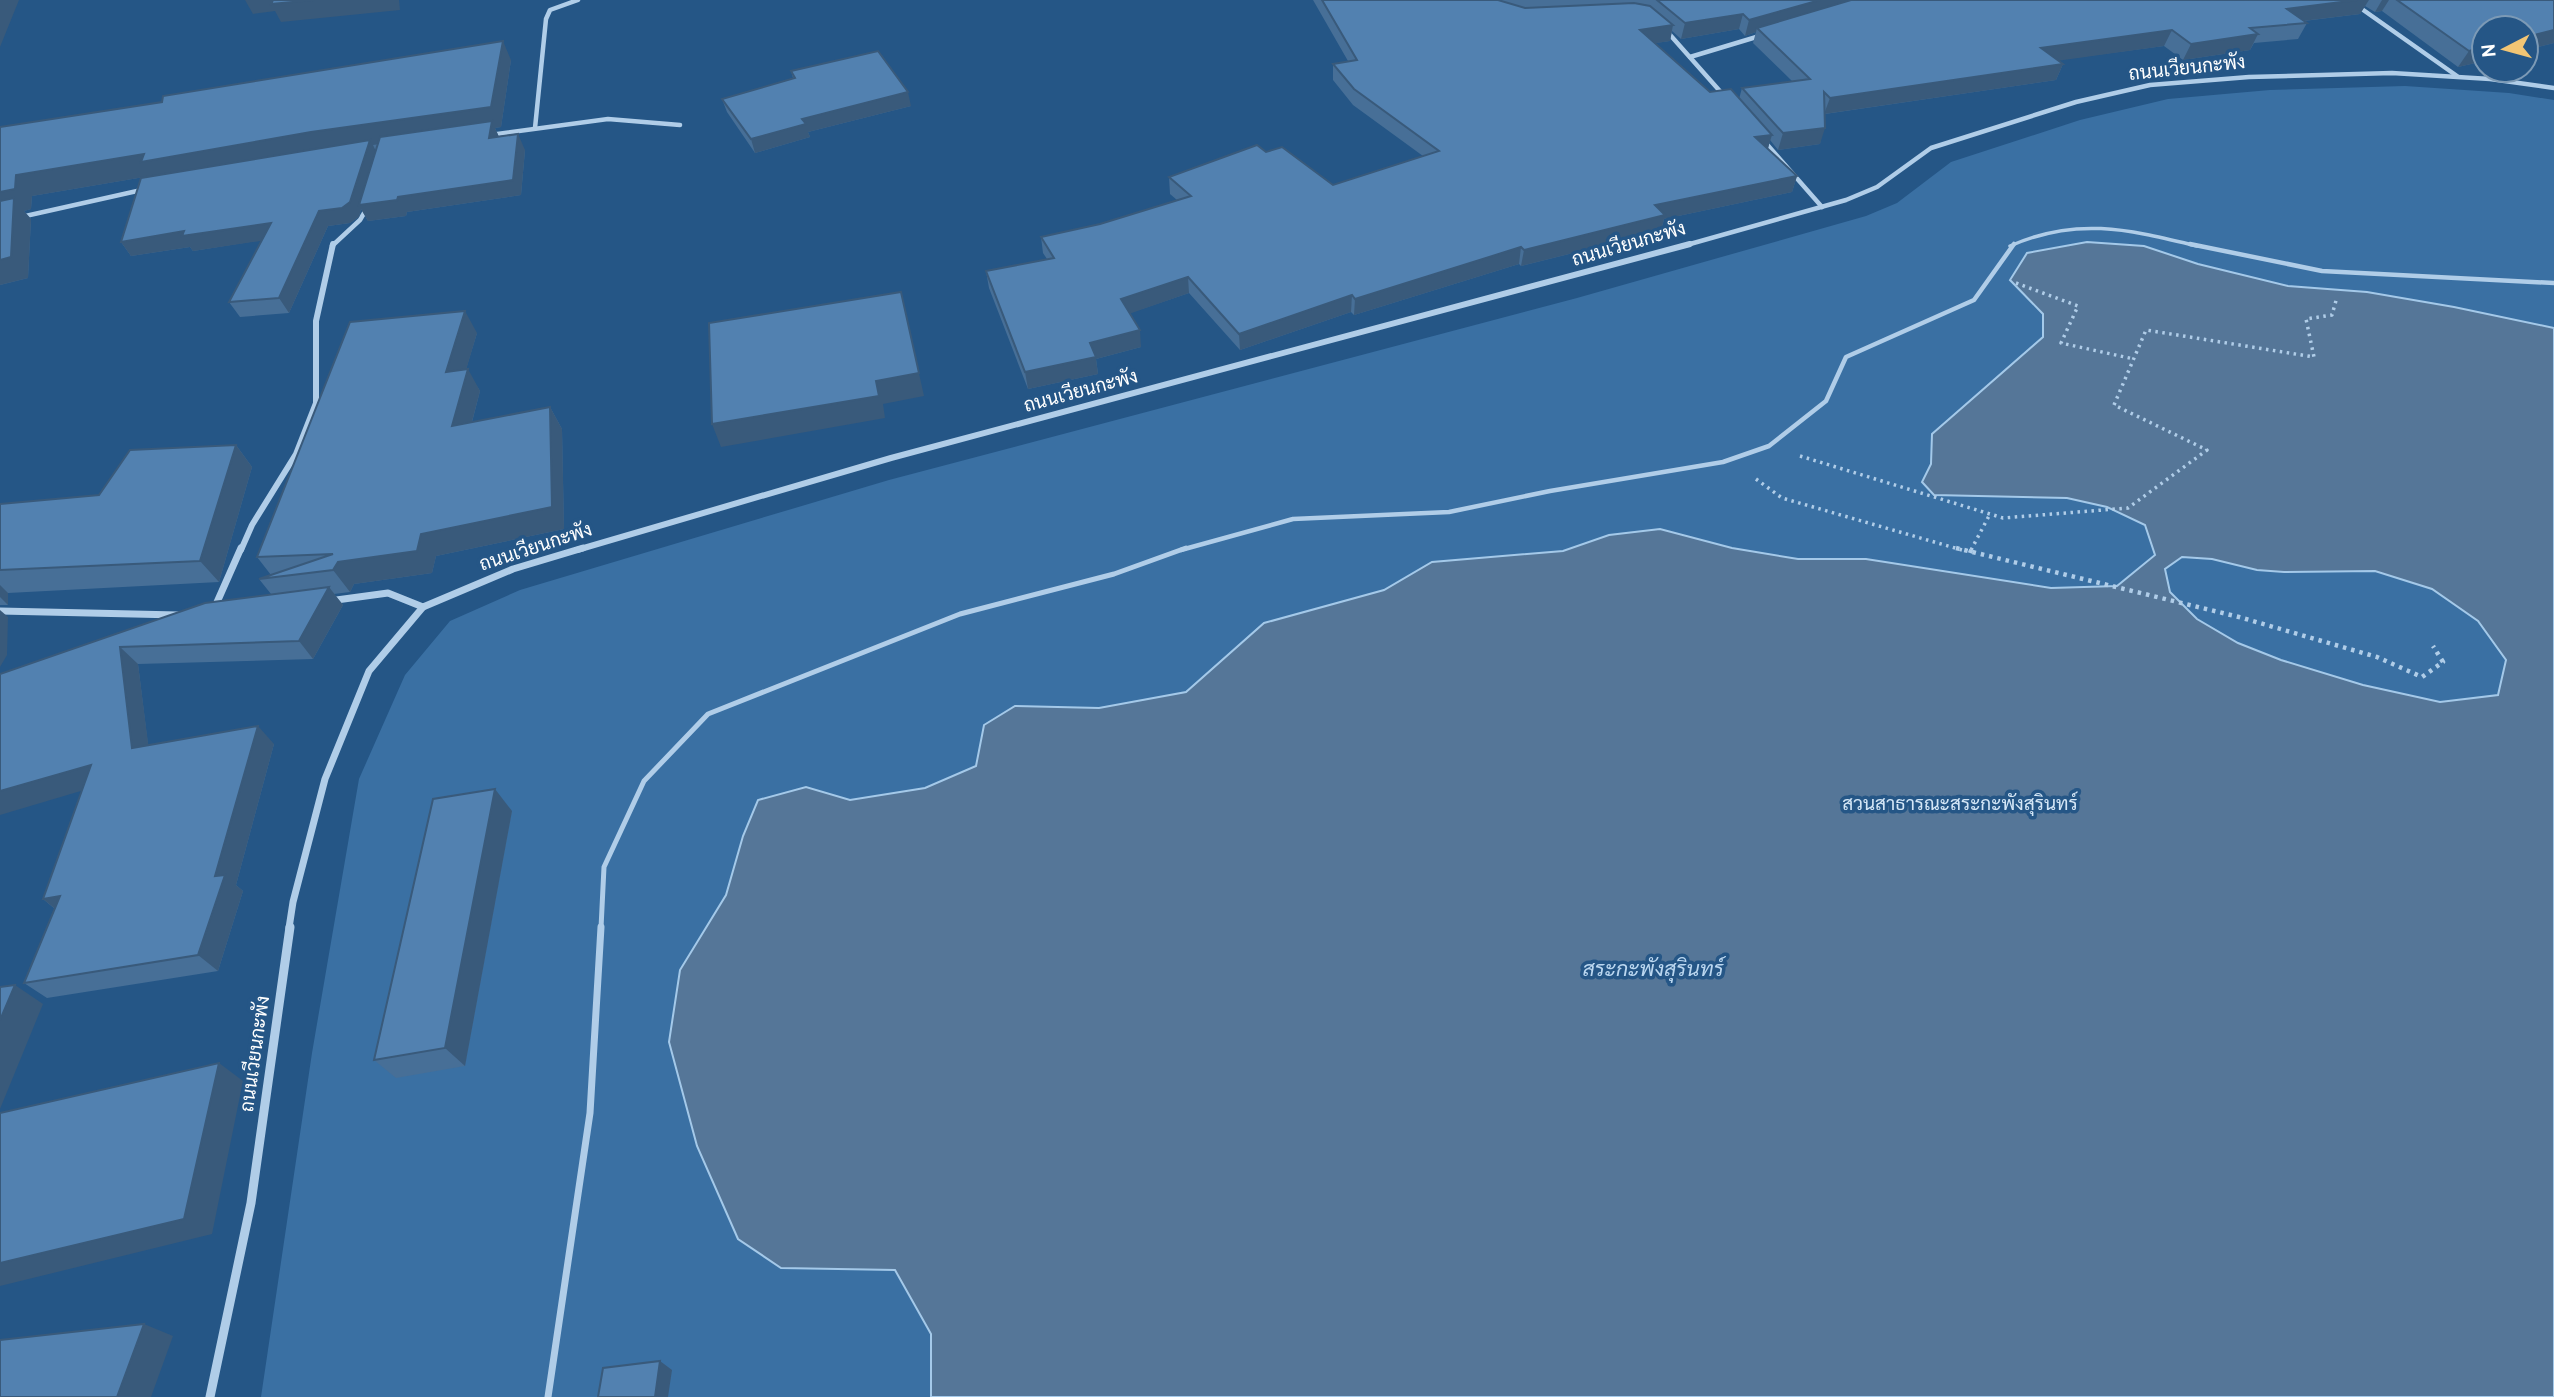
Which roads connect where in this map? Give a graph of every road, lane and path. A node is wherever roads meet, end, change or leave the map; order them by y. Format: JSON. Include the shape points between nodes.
{"nodes":[{"id":1,"x":578,"y":0,"type":"edge"},
{"id":2,"x":2349,"y":0,"type":"edge"},
{"id":3,"x":1658,"y":24,"type":"edge"},
{"id":4,"x":1766,"y":34,"type":"edge"},
{"id":5,"x":1690,"y":57,"type":"junction"},
{"id":6,"x":2457,"y":76,"type":"junction"},
{"id":7,"x":2554,"y":89,"type":"edge"},
{"id":8,"x":1734,"y":107,"type":"edge"},
{"id":9,"x":680,"y":125,"type":"dead end"},
{"id":10,"x":535,"y":128,"type":"junction"},
{"id":11,"x":480,"y":136,"type":"edge"},
{"id":12,"x":1760,"y":137,"type":"edge"},
{"id":13,"x":150,"y":188,"type":"edge"},
{"id":14,"x":370,"y":196,"type":"edge"},
{"id":15,"x":1822,"y":207,"type":"junction"},
{"id":16,"x":12,"y":219,"type":"edge"},
{"id":17,"x":2344,"y":272,"type":"junction"},
{"id":18,"x":1993,"y":275,"type":"junction"},
{"id":19,"x":2554,"y":283,"type":"edge"},
{"id":20,"x":2134,"y":359,"type":"junction"},
{"id":21,"x":1769,"y":446,"type":"junction"},
{"id":22,"x":1730,"y":459,"type":"junction"},
{"id":23,"x":1990,"y":514,"type":"junction"},
{"id":24,"x":1970,"y":553,"type":"junction"},
{"id":25,"x":319,"y":602,"type":"edge"},
{"id":26,"x":423,"y":607,"type":"junction"},
{"id":27,"x":0,"y":611,"type":"edge"},
{"id":28,"x":224,"y":614,"type":"edge"},
{"id":29,"x":184,"y":615,"type":"edge"},
{"id":30,"x":2433,"y":646,"type":"dead end"},
{"id":31,"x":211,"y":1397,"type":"edge"},
{"id":32,"x":548,"y":1397,"type":"edge"}],
"edges":[{"from":1,"to":10,"type":"street","via":[[550,10],[546,19]]},
{"from":2,"to":6,"type":"street"},
{"from":3,"to":5,"type":"street"},
{"from":4,"to":5,"type":"street"},
{"from":5,"to":8,"type":"street"},
{"from":6,"to":7,"type":"street","name":"ถนนเวียนกะพัง"},
{"from":6,"to":15,"type":"street","name":"ถนนเวียนกะพัง","via":[[2379,73],[2150,85],[2076,102],[1931,148],[1877,187]]},
{"from":9,"to":10,"type":"street","via":[[634,118]]},
{"from":10,"to":11,"type":"street"},
{"from":12,"to":15,"type":"street"},
{"from":13,"to":16,"type":"street"},
{"from":14,"to":28,"type":"street","via":[[363,220],[331,247],[316,321],[316,403],[296,454],[252,525],[210,616]]},
{"from":15,"to":26,"type":"street","name":"ถนนเวียนกะพัง","via":[[878,462],[513,569]]},
{"from":17,"to":18,"type":"lane","via":[[2266,262],[2121,228],[2063,229],[2011,245]]},
{"from":17,"to":19,"type":"lane"},
{"from":17,"to":20,"type":"path","via":[[2332,315],[2306,319],[2314,357],[2146,330]]},
{"from":18,"to":20,"type":"path","via":[[2078,306],[2062,343]]},
{"from":18,"to":21,"type":"lane","via":[[1974,300],[1846,357],[1826,401]]},
{"from":20,"to":23,"type":"path","via":[[2114,405],[2207,450],[2128,508],[2003,518]]},
{"from":21,"to":22,"type":"lane"},
{"from":21,"to":23,"type":"path"},
{"from":22,"to":24,"type":"path","via":[[1782,498]]},
{"from":22,"to":32,"type":"lane","via":[[1449,512],[1280,522],[1213,539],[1114,574],[960,614],[708,714],[644,781],[604,867],[590,1113]]},
{"from":23,"to":24,"type":"path"},
{"from":24,"to":30,"type":"path","via":[[2239,617],[2377,657],[2422,677],[2443,662]]},
{"from":25,"to":26,"type":"street","via":[[388,593]]},
{"from":26,"to":31,"type":"street","name":"ถนนเวียนกะพัง","via":[[369,671],[325,779],[293,902],[251,1203]]},
{"from":27,"to":29,"type":"street"}]}
